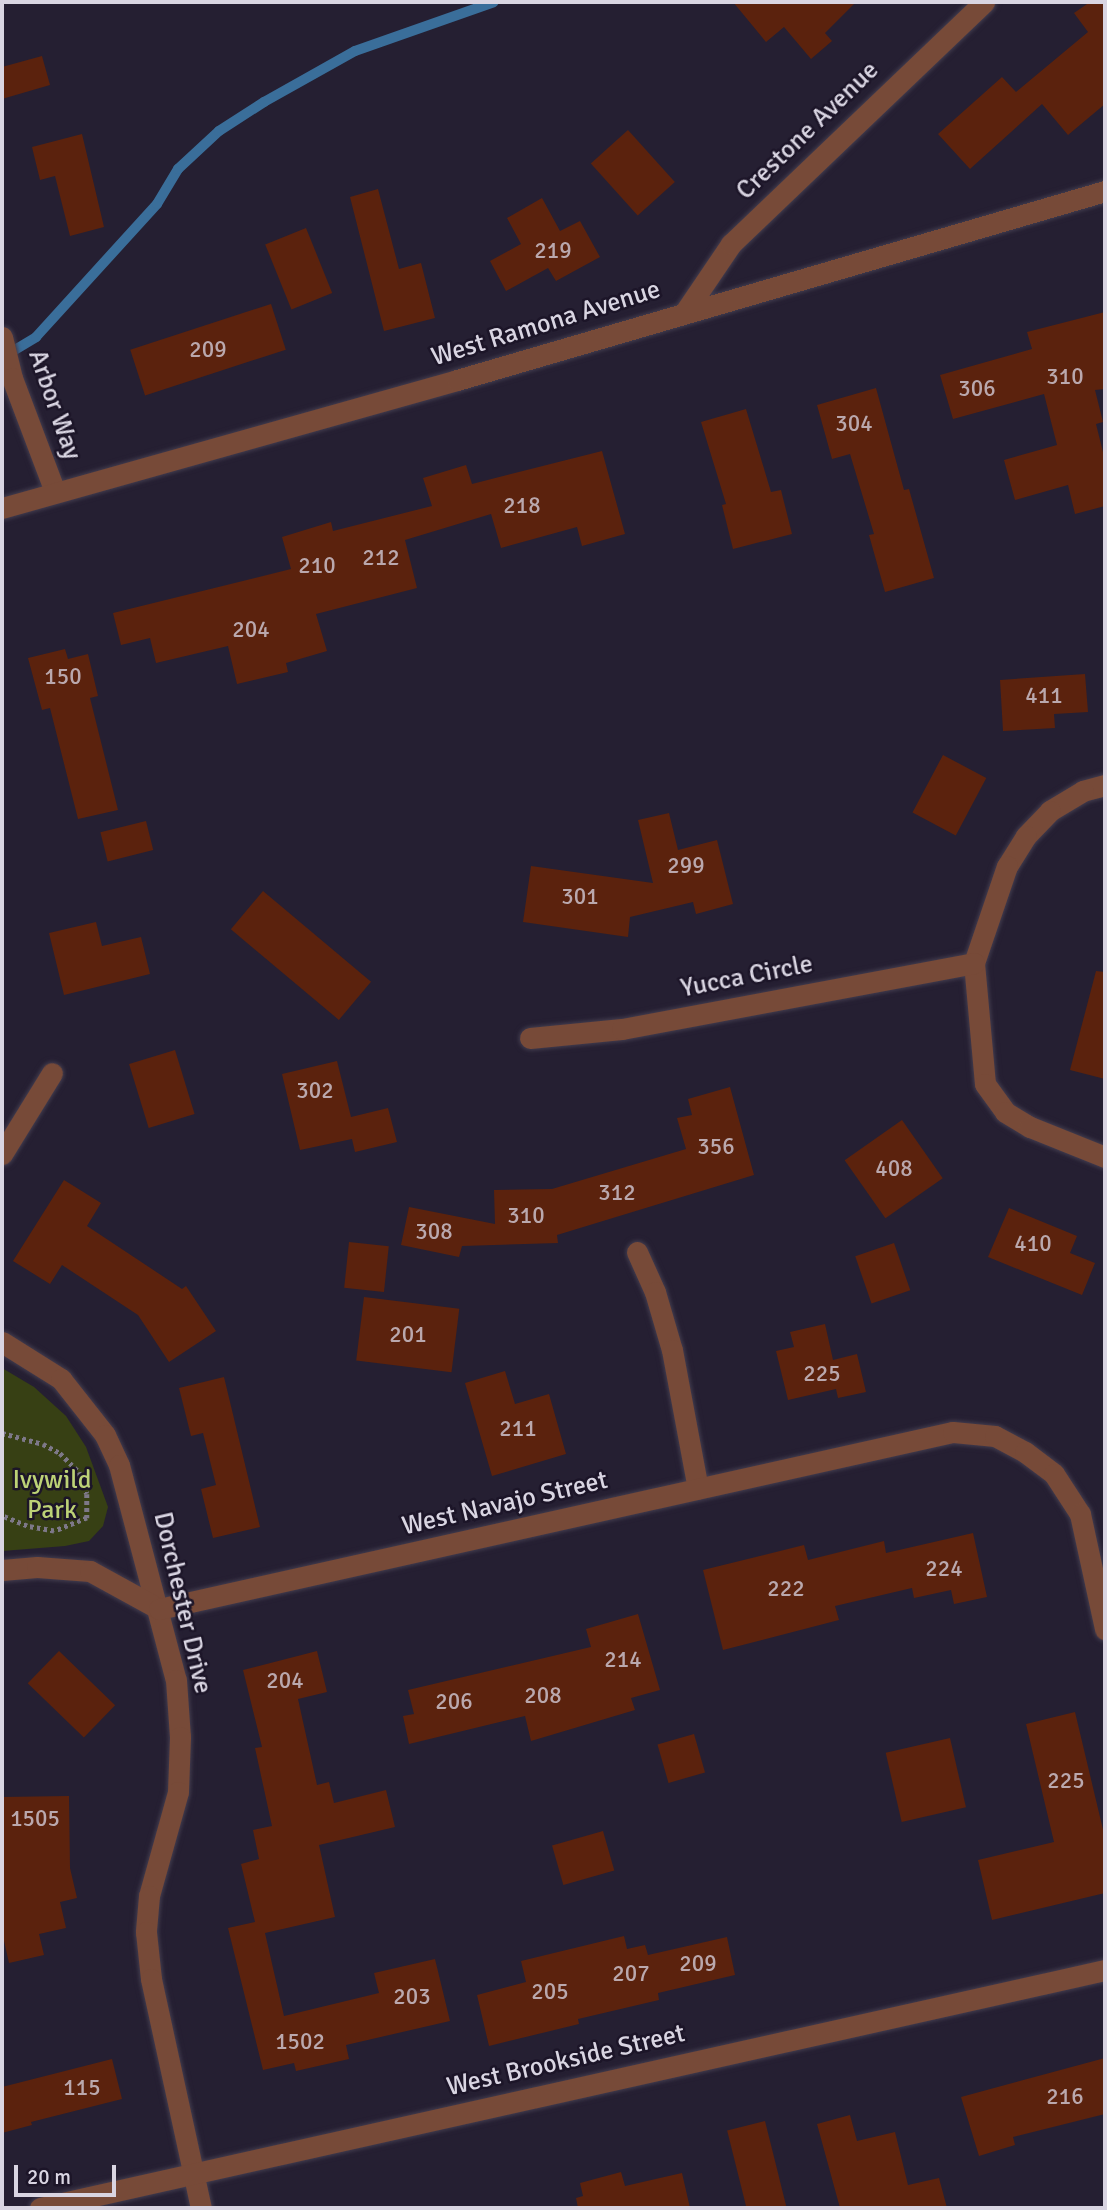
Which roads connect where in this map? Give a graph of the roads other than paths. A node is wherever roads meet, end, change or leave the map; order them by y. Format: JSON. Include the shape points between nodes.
{"nodes":[{"id":1,"x":984,"y":2,"type":"edge"},
{"id":2,"x":1105,"y":191,"type":"edge"},
{"id":3,"x":685,"y":312,"type":"junction"},
{"id":4,"x":2,"y":337,"type":"edge"},
{"id":5,"x":55,"y":492,"type":"junction"},
{"id":6,"x":2,"y":508,"type":"edge"},
{"id":7,"x":1105,"y":785,"type":"edge"},
{"id":8,"x":974,"y":963,"type":"junction"},
{"id":9,"x":530,"y":1038,"type":"dead end"},
{"id":10,"x":51,"y":1073,"type":"dead end"},
{"id":11,"x":2,"y":1154,"type":"edge"},
{"id":12,"x":1105,"y":1157,"type":"edge"},
{"id":13,"x":636,"y":1252,"type":"dead end"},
{"id":14,"x":2,"y":1342,"type":"edge"},
{"id":15,"x":698,"y":1489,"type":"junction"},
{"id":16,"x":2,"y":1570,"type":"edge"},
{"id":17,"x":159,"y":1609,"type":"junction"},
{"id":18,"x":1105,"y":1629,"type":"edge"},
{"id":19,"x":1105,"y":1970,"type":"edge"},
{"id":20,"x":194,"y":2173,"type":"junction"},
{"id":21,"x":40,"y":2208,"type":"edge"},
{"id":22,"x":201,"y":2208,"type":"edge"}],
"edges":[{"from":1,"to":3,"type":"street","name":"Crestone Avenue","via":[[731,244]]},
{"from":2,"to":3,"type":"street","name":"West Ramona Avenue"},
{"from":3,"to":5,"type":"street","name":"West Ramona Avenue"},
{"from":4,"to":5,"type":"street","name":"Arbor Way","via":[[12,378]]},
{"from":5,"to":6,"type":"street","name":"West Ramona Avenue"},
{"from":7,"to":8,"type":"street","via":[[1083,791],[1050,811],[1026,836],[1007,866]]},
{"from":8,"to":9,"type":"street","name":"Yucca Circle","via":[[622,1029]]},
{"from":8,"to":12,"type":"street","via":[[985,1084],[1005,1112]]},
{"from":10,"to":11,"type":"street"},
{"from":13,"to":15,"type":"street","via":[[655,1292],[672,1350]]},
{"from":14,"to":17,"type":"street","name":"Dorchester Drive","via":[[61,1379],[105,1435],[119,1465]]},
{"from":15,"to":17,"type":"street","name":"West Navajo Street"},
{"from":15,"to":18,"type":"street","name":"West Navajo Street","via":[[953,1432],[995,1436],[1054,1474],[1080,1514]]},
{"from":16,"to":17,"type":"street","via":[[90,1571]]},
{"from":17,"to":20,"type":"street","name":"Dorchester Drive","via":[[176,1680],[178,1792],[149,1896],[146,1932],[151,1979]]},
{"from":19,"to":20,"type":"street","name":"West Brookside Street"},
{"from":20,"to":21,"type":"street","name":"West Brookside Street"},
{"from":20,"to":22,"type":"street","name":"Dorchester Drive"}]}
